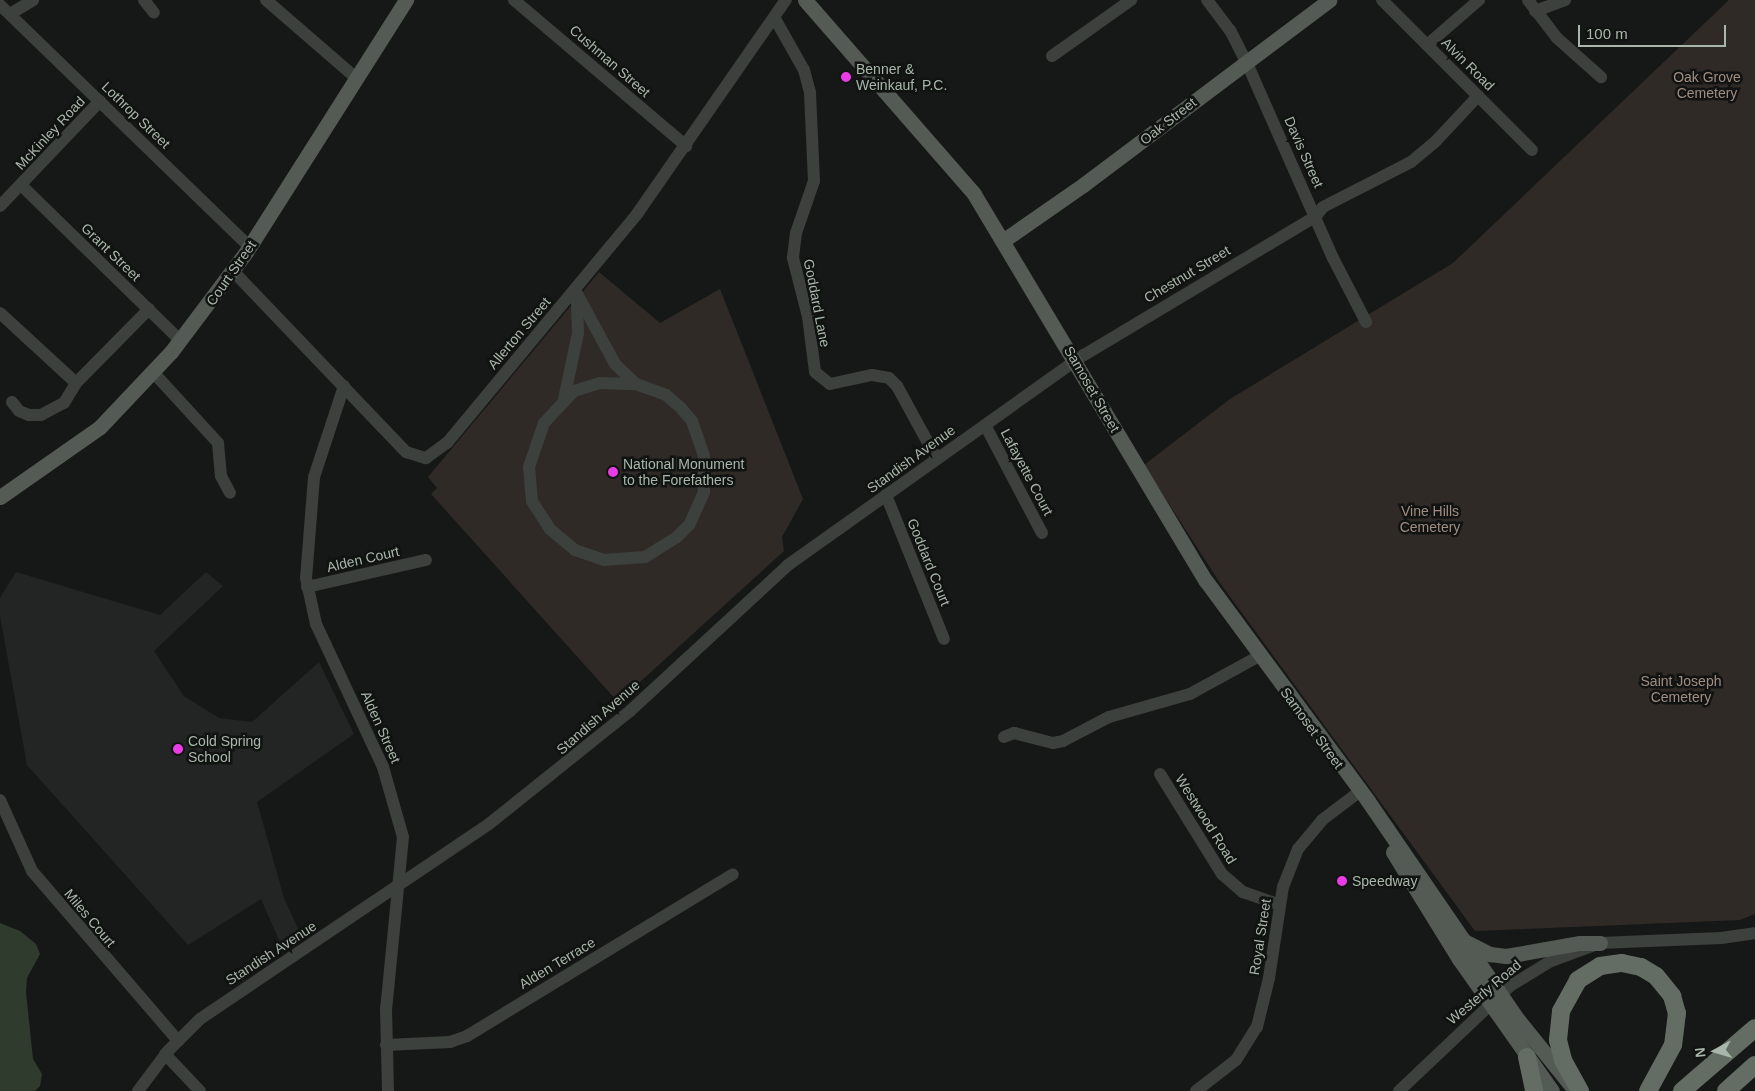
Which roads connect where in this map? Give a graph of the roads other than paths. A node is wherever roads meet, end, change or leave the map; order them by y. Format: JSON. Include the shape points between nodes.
{"nodes":[{"id":1,"x":33,"y":0,"type":"edge"},
{"id":2,"x":144,"y":0,"type":"edge"},
{"id":3,"x":266,"y":0,"type":"edge"},
{"id":4,"x":406,"y":0,"type":"edge"},
{"id":5,"x":514,"y":0,"type":"edge"},
{"id":6,"x":786,"y":0,"type":"edge"},
{"id":7,"x":805,"y":0,"type":"edge"},
{"id":8,"x":1207,"y":0,"type":"edge"},
{"id":9,"x":1329,"y":0,"type":"edge"},
{"id":10,"x":1382,"y":0,"type":"edge"},
{"id":11,"x":1478,"y":0,"type":"edge"},
{"id":12,"x":1528,"y":0,"type":"edge"},
{"id":13,"x":1565,"y":0,"type":"edge"},
{"id":14,"x":1122,"y":2,"type":"edge"},
{"id":15,"x":5,"y":10,"type":"edge"},
{"id":16,"x":1535,"y":11,"type":"junction"},
{"id":17,"x":154,"y":13,"type":"dead end"},
{"id":18,"x":774,"y":17,"type":"junction"},
{"id":19,"x":1427,"y":45,"type":"junction"},
{"id":20,"x":1052,"y":56,"type":"dead end"},
{"id":21,"x":1246,"y":61,"type":"junction"},
{"id":22,"x":355,"y":77,"type":"junction"},
{"id":23,"x":1601,"y":77,"type":"dead end"},
{"id":24,"x":1478,"y":96,"type":"junction"},
{"id":25,"x":100,"y":101,"type":"junction"},
{"id":26,"x":686,"y":146,"type":"junction"},
{"id":27,"x":1532,"y":150,"type":"dead end"},
{"id":28,"x":21,"y":186,"type":"junction"},
{"id":29,"x":0,"y":206,"type":"edge"},
{"id":30,"x":1316,"y":216,"type":"junction"},
{"id":31,"x":1004,"y":240,"type":"junction"},
{"id":32,"x":250,"y":247,"type":"junction"},
{"id":33,"x":233,"y":271,"type":"junction"},
{"id":34,"x":575,"y":290,"type":"junction"},
{"id":35,"x":148,"y":309,"type":"junction"},
{"id":36,"x":0,"y":312,"type":"edge"},
{"id":37,"x":1366,"y":322,"type":"dead end"},
{"id":38,"x":180,"y":340,"type":"junction"},
{"id":39,"x":1076,"y":361,"type":"junction"},
{"id":40,"x":153,"y":372,"type":"junction"},
{"id":41,"x":76,"y":383,"type":"junction"},
{"id":42,"x":636,"y":384,"type":"junction"},
{"id":43,"x":344,"y":386,"type":"junction"},
{"id":44,"x":564,"y":399,"type":"junction"},
{"id":45,"x":12,"y":402,"type":"dead end"},
{"id":46,"x":985,"y":425,"type":"junction"},
{"id":47,"x":937,"y":459,"type":"junction"},
{"id":48,"x":230,"y":493,"type":"dead end"},
{"id":49,"x":886,"y":496,"type":"junction"},
{"id":50,"x":0,"y":497,"type":"edge"},
{"id":51,"x":1042,"y":533,"type":"dead end"},
{"id":52,"x":426,"y":560,"type":"dead end"},
{"id":53,"x":307,"y":587,"type":"junction"},
{"id":54,"x":944,"y":640,"type":"dead end"},
{"id":55,"x":1259,"y":656,"type":"junction"},
{"id":56,"x":1004,"y":737,"type":"dead end"},
{"id":57,"x":1160,"y":774,"type":"dead end"},
{"id":58,"x":1360,"y":792,"type":"junction"},
{"id":59,"x":0,"y":800,"type":"edge"},
{"id":60,"x":733,"y":874,"type":"dead end"},
{"id":61,"x":400,"y":883,"type":"junction"},
{"id":62,"x":1280,"y":905,"type":"junction"},
{"id":63,"x":1755,"y":934,"type":"edge"},
{"id":64,"x":1464,"y":941,"type":"junction"},
{"id":65,"x":1600,"y":943,"type":"junction"},
{"id":66,"x":1496,"y":999,"type":"junction"},
{"id":67,"x":1755,"y":1028,"type":"edge"},
{"id":68,"x":178,"y":1041,"type":"junction"},
{"id":69,"x":386,"y":1045,"type":"junction"},
{"id":70,"x":165,"y":1054,"type":"junction"},
{"id":71,"x":1527,"y":1056,"type":"junction"},
{"id":72,"x":1755,"y":1065,"type":"edge"},
{"id":73,"x":138,"y":1091,"type":"edge"},
{"id":74,"x":200,"y":1091,"type":"edge"},
{"id":75,"x":388,"y":1091,"type":"edge"},
{"id":76,"x":1196,"y":1091,"type":"edge"},
{"id":77,"x":1399,"y":1091,"type":"edge"},
{"id":78,"x":1534,"y":1091,"type":"edge"},
{"id":79,"x":1552,"y":1091,"type":"edge"},
{"id":80,"x":1575,"y":1091,"type":"edge"},
{"id":81,"x":1580,"y":1091,"type":"edge"},
{"id":82,"x":1648,"y":1091,"type":"edge"},
{"id":83,"x":1682,"y":1091,"type":"edge"},
{"id":84,"x":1726,"y":1091,"type":"edge"}],
"edges":[{"from":1,"to":15,"type":"street"},
{"from":2,"to":17,"type":"street"},
{"from":3,"to":22,"type":"street"},
{"from":4,"to":22,"type":"main road","name":"Court Street"},
{"from":5,"to":26,"type":"street","name":"Cushman Street"},
{"from":6,"to":18,"type":"street","name":"Allerton Street"},
{"from":7,"to":31,"type":"main road","name":"Samoset Street","via":[[974,194]]},
{"from":8,"to":21,"type":"street","name":"Davis Street","via":[[1230,30]]},
{"from":9,"to":21,"type":"main road","name":"Oak Street"},
{"from":10,"to":19,"type":"street","name":"Alvin Road"},
{"from":11,"to":19,"type":"street"},
{"from":12,"to":16,"type":"street"},
{"from":13,"to":16,"type":"street"},
{"from":14,"to":20,"type":"street"},
{"from":15,"to":25,"type":"street","name":"Lothrop Street"},
{"from":16,"to":23,"type":"street","via":[[1557,38]]},
{"from":18,"to":26,"type":"street","name":"Allerton Street"},
{"from":18,"to":47,"type":"street","name":"Goddard Lane","via":[[804,70],[810,93],[814,181],[796,233],[793,258],[808,317],[815,372],[830,384],[872,375],[889,378],[897,386]]},
{"from":19,"to":24,"type":"street","name":"Alvin Road"},
{"from":21,"to":30,"type":"street","name":"Davis Street"},
{"from":21,"to":31,"type":"main road","name":"Oak Street","via":[[1083,185]]},
{"from":22,"to":32,"type":"main road","name":"Court Street"},
{"from":24,"to":27,"type":"street","name":"Alvin Road"},
{"from":24,"to":30,"type":"street","name":"Chestnut Street","via":[[1435,142],[1411,162],[1323,207]]},
{"from":25,"to":28,"type":"street","name":"McKinley Road"},
{"from":25,"to":32,"type":"street","name":"Lothrop Street"},
{"from":26,"to":34,"type":"street","name":"Allerton Street","via":[[637,214]]},
{"from":28,"to":29,"type":"street","name":"McKinley Road"},
{"from":28,"to":35,"type":"street","name":"Grant Street"},
{"from":30,"to":37,"type":"street","name":"Davis Street","via":[[1333,258]]},
{"from":30,"to":39,"type":"street","name":"Chestnut Street"},
{"from":31,"to":39,"type":"main road","name":"Samoset Street"},
{"from":32,"to":33,"type":"main road","name":"Court Street"},
{"from":33,"to":38,"type":"main road","name":"Court Street"},
{"from":33,"to":43,"type":"street","name":"Allerton Street"},
{"from":34,"to":42,"type":"street","via":[[603,347]]},
{"from":34,"to":43,"type":"street","name":"Allerton Street","via":[[447,443],[426,458],[406,452]]},
{"from":34,"to":44,"type":"street","via":[[578,333]]},
{"from":35,"to":38,"type":"street","name":"Grant Street"},
{"from":35,"to":41,"type":"street"},
{"from":36,"to":41,"type":"street"},
{"from":38,"to":40,"type":"main road","name":"Court Street"},
{"from":39,"to":46,"type":"street","name":"Standish Avenue"},
{"from":39,"to":55,"type":"main road","name":"Samoset Street","via":[[1206,581]]},
{"from":40,"to":48,"type":"street","via":[[218,443],[221,476]]},
{"from":40,"to":50,"type":"main road","name":"Court Street","via":[[100,426]]},
{"from":41,"to":45,"type":"street","via":[[64,403],[41,415],[19,411]]},
{"from":42,"to":44,"type":"street","via":[[600,383],[584,387]]},
{"from":42,"to":44,"type":"street","via":[[666,395],[692,421],[700,439],[706,474],[704,492],[689,525],[677,537],[645,557],[604,560],[588,556],[561,541],[539,515],[532,501],[532,452],[544,423]]},
{"from":43,"to":53,"type":"street","name":"Alden Street","via":[[314,477]]},
{"from":46,"to":47,"type":"street","name":"Standish Avenue"},
{"from":46,"to":51,"type":"street","name":"Lafayette Court"},
{"from":47,"to":49,"type":"street","name":"Standish Avenue"},
{"from":49,"to":54,"type":"street","name":"Goddard Court"},
{"from":49,"to":61,"type":"street","name":"Standish Avenue","via":[[788,565],[570,761],[489,824]]},
{"from":52,"to":53,"type":"street","name":"Alden Court"},
{"from":53,"to":61,"type":"street","name":"Alden Street","via":[[320,636],[383,767],[396,804],[403,837]]},
{"from":55,"to":56,"type":"street","via":[[1190,694],[1109,717],[1063,741],[1040,741],[1020,734]]},
{"from":55,"to":58,"type":"main road","name":"Samoset Street"},
{"from":57,"to":62,"type":"street","name":"Westwood Road","via":[[1222,874],[1243,892]]},
{"from":58,"to":62,"type":"street","name":"Royal Street","via":[[1332,811],[1304,840],[1288,871]]},
{"from":58,"to":64,"type":"main road","name":"Samoset Street"},
{"from":58,"to":66,"type":"main road","name":"Samoset Street","via":[[1364,804],[1445,938]]},
{"from":59,"to":68,"type":"street","name":"Miles Court","via":[[32,871]]},
{"from":60,"to":69,"type":"street","name":"Alden Terrace","via":[[467,1036],[450,1042]]},
{"from":61,"to":68,"type":"street","name":"Standish Avenue","via":[[228,999],[200,1019]]},
{"from":61,"to":69,"type":"street","name":"Alden Street","via":[[386,1009]]},
{"from":62,"to":76,"type":"street","name":"Royal Street","via":[[1269,978],[1253,1037],[1236,1060]]},
{"from":63,"to":65,"type":"street","name":"Westerly Road"},
{"from":64,"to":65,"type":"main road","via":[[1490,954],[1506,956],[1580,943]]},
{"from":64,"to":66,"type":"main road","name":"Samoset Street"},
{"from":65,"to":66,"type":"street","name":"Westerly Road","via":[[1539,967]]},
{"from":66,"to":71,"type":"main road","name":"Samoset Street"},
{"from":66,"to":77,"type":"street","name":"Westerly Road"},
{"from":66,"to":80,"type":"main road","name":"Samoset Street"},
{"from":67,"to":83,"type":"highway"},
{"from":68,"to":70,"type":"street","name":"Standish Avenue"},
{"from":69,"to":75,"type":"street","name":"Alden Street"},
{"from":70,"to":73,"type":"street","name":"Standish Avenue"},
{"from":70,"to":74,"type":"street"},
{"from":71,"to":78,"type":"highway"},
{"from":71,"to":79,"type":"main road","name":"Samoset Street"},
{"from":72,"to":84,"type":"highway"},
{"from":81,"to":82,"type":"highway","via":[[1561,1054],[1558,1040],[1561,1011],[1578,980],[1600,966],[1622,963],[1641,967],[1662,982],[1672,996],[1677,1013],[1673,1044]]}]}
